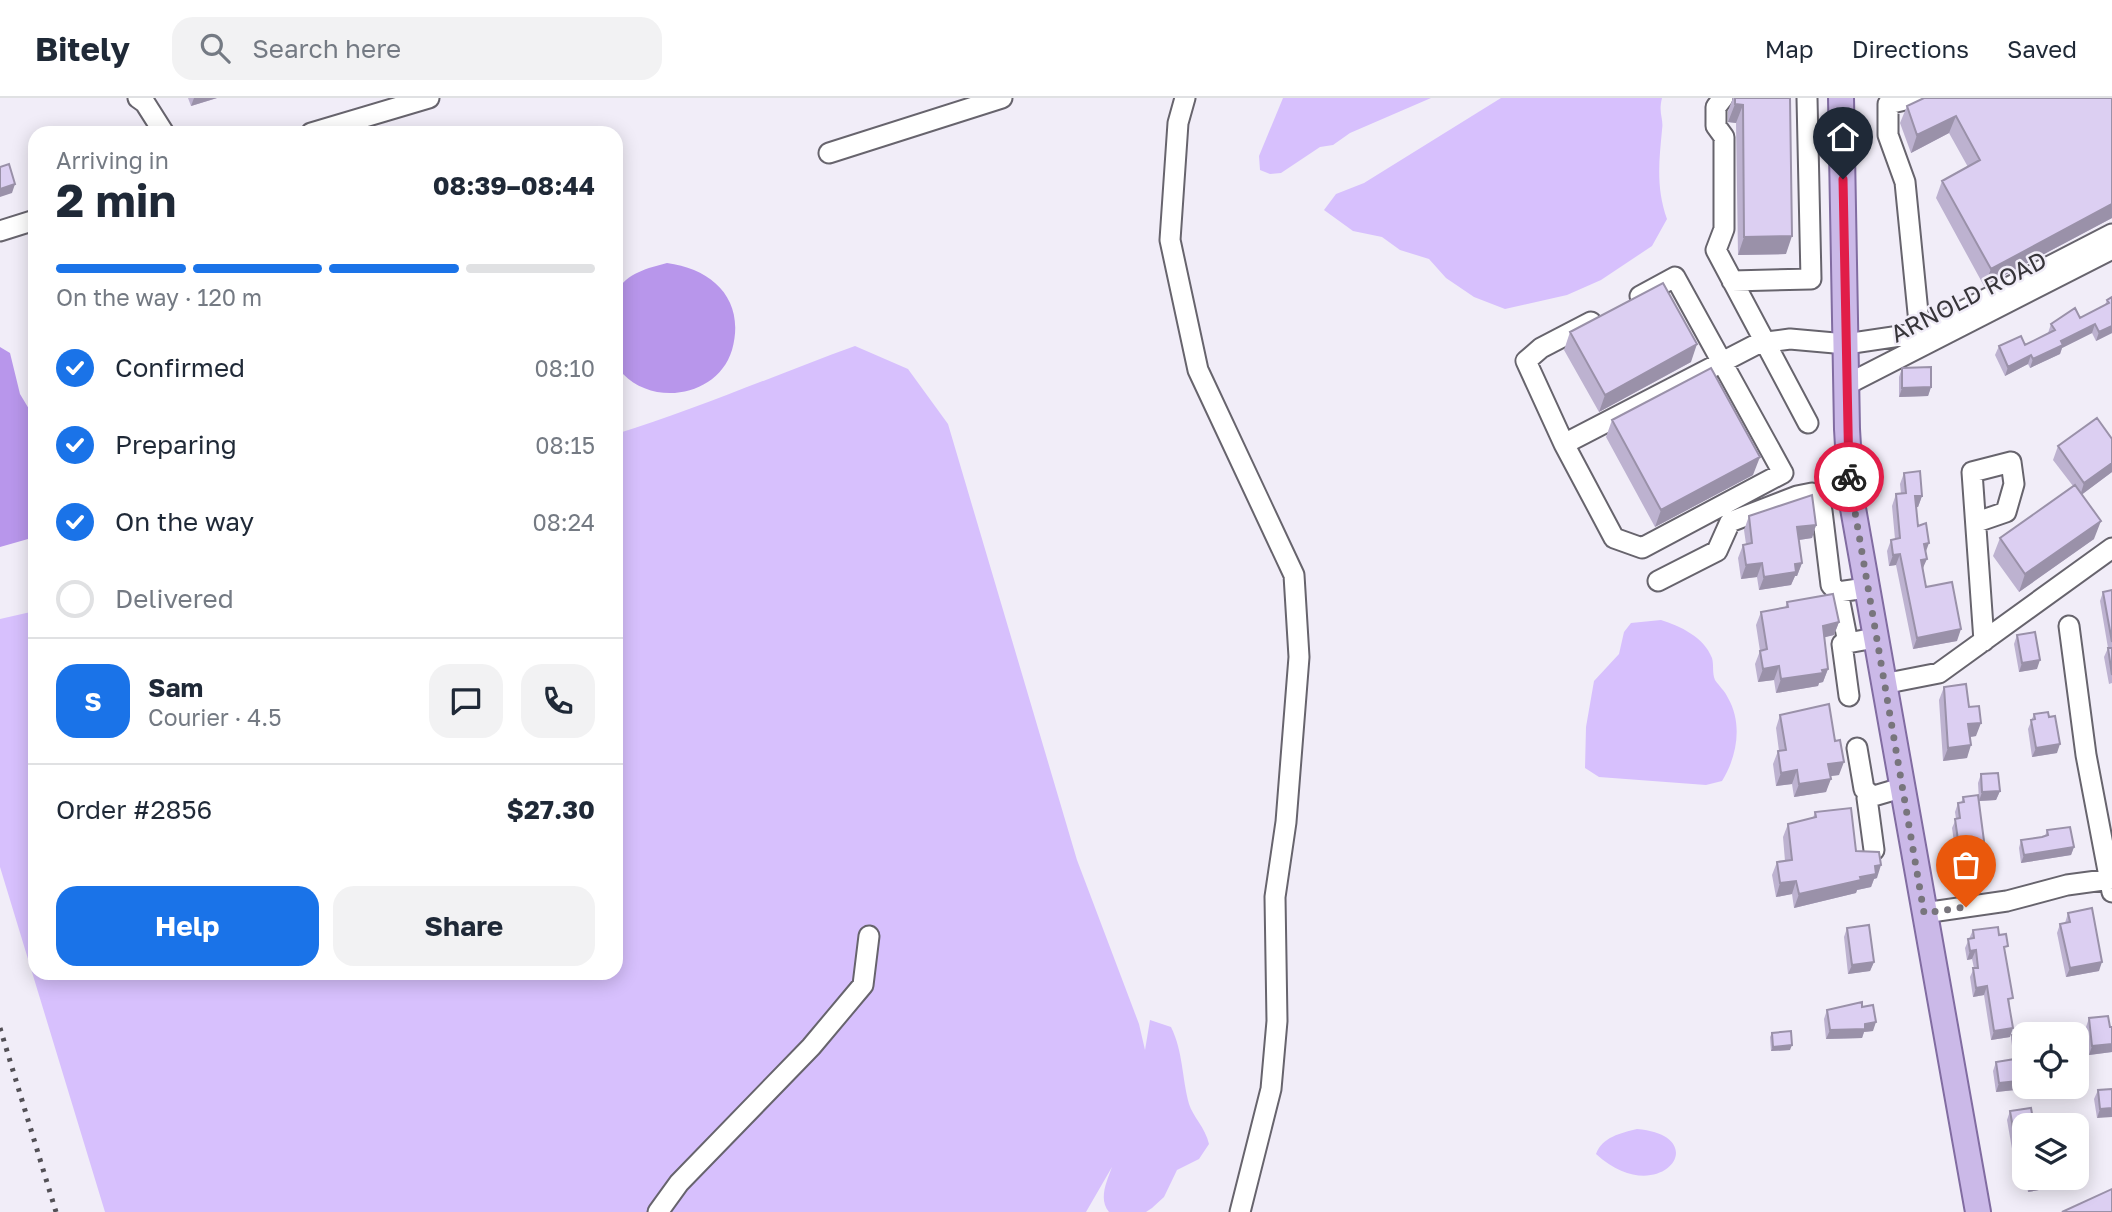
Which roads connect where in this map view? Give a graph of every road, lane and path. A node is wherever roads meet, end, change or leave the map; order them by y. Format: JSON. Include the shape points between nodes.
{"nodes":[{"id":1,"x":138,"y":98,"type":"edge"},
{"id":2,"x":429,"y":98,"type":"edge"},
{"id":3,"x":1002,"y":98,"type":"edge"},
{"id":4,"x":1185,"y":98,"type":"edge"},
{"id":5,"x":1723,"y":98,"type":"edge"},
{"id":6,"x":1807,"y":98,"type":"edge"},
{"id":7,"x":1841,"y":98,"type":"edge"},
{"id":8,"x":1913,"y":98,"type":"edge"},
{"id":9,"x":160,"y":126,"type":"edge"},
{"id":10,"x":338,"y":126,"type":"edge"},
{"id":11,"x":829,"y":153,"type":"dead end"},
{"id":12,"x":28,"y":222,"type":"edge"},
{"id":13,"x":0,"y":231,"type":"edge"},
{"id":14,"x":2112,"y":234,"type":"edge"},
{"id":15,"x":2112,"y":249,"type":"edge"},
{"id":16,"x":1732,"y":281,"type":"junction"},
{"id":17,"x":1920,"y":332,"type":"junction"},
{"id":18,"x":1768,"y":342,"type":"junction"},
{"id":19,"x":1846,"y":344,"type":"junction"},
{"id":20,"x":1722,"y":363,"type":"junction"},
{"id":21,"x":1846,"y":385,"type":"junction"},
{"id":22,"x":1808,"y":423,"type":"dead end"},
{"id":23,"x":1564,"y":444,"type":"junction"},
{"id":24,"x":1977,"y":522,"type":"dead end"},
{"id":25,"x":2112,"y":548,"type":"edge"},
{"id":26,"x":1658,"y":580,"type":"dead end"},
{"id":27,"x":1866,"y":588,"type":"junction"},
{"id":28,"x":1838,"y":592,"type":"junction"},
{"id":29,"x":2069,"y":626,"type":"dead end"},
{"id":30,"x":1875,"y":638,"type":"junction"},
{"id":31,"x":1984,"y":641,"type":"junction"},
{"id":32,"x":1847,"y":643,"type":"junction"},
{"id":33,"x":1883,"y":684,"type":"junction"},
{"id":34,"x":1849,"y":696,"type":"dead end"},
{"id":35,"x":1857,"y":748,"type":"dead end"},
{"id":36,"x":1902,"y":788,"type":"junction"},
{"id":37,"x":1871,"y":795,"type":"junction"},
{"id":38,"x":1874,"y":850,"type":"edge"},
{"id":39,"x":2111,"y":884,"type":"edge"},
{"id":40,"x":1924,"y":913,"type":"junction"},
{"id":41,"x":869,"y":936,"type":"dead end"},
{"id":42,"x":658,"y":1212,"type":"edge"},
{"id":43,"x":1240,"y":1212,"type":"edge"},
{"id":44,"x":1978,"y":1212,"type":"edge"}],
"edges":[{"from":1,"to":9,"type":"street"},
{"from":2,"to":10,"type":"street"},
{"from":3,"to":11,"type":"street"},
{"from":4,"to":43,"type":"street","via":[[1178,123],[1170,240],[1198,370],[1294,575],[1299,657],[1275,897],[1277,1021],[1271,1089]]},
{"from":5,"to":16,"type":"street","via":[[1716,107],[1716,127],[1724,137],[1724,229],[1716,250]]},
{"from":6,"to":16,"type":"street","via":[[1811,279]]},
{"from":7,"to":19,"type":"main road"},
{"from":8,"to":17,"type":"street","via":[[1888,104],[1888,135],[1905,182]]},
{"from":12,"to":13,"type":"street"},
{"from":14,"to":17,"type":"street"},
{"from":15,"to":21,"type":"street","name":"ARNOLD ROAD"},
{"from":16,"to":18,"type":"street"},
{"from":17,"to":19,"type":"street"},
{"from":18,"to":19,"type":"street","via":[[1790,339]]},
{"from":18,"to":20,"type":"street"},
{"from":18,"to":22,"type":"street"},
{"from":19,"to":21,"type":"main road"},
{"from":20,"to":23,"type":"street"},
{"from":20,"to":23,"type":"street","via":[[1675,277],[1541,348],[1526,361]]},
{"from":20,"to":23,"type":"street","via":[[1783,473],[1642,548],[1615,538]]},
{"from":21,"to":27,"type":"main road","via":[[1850,480]]},
{"from":24,"to":31,"type":"street"},
{"from":25,"to":31,"type":"street"},
{"from":26,"to":28,"type":"street","via":[[1717,551],[1730,522],[1812,493],[1821,504],[1831,585]]},
{"from":27,"to":28,"type":"street"},
{"from":27,"to":30,"type":"main road"},
{"from":28,"to":32,"type":"street"},
{"from":29,"to":39,"type":"street","via":[[2085,755]]},
{"from":30,"to":32,"type":"street"},
{"from":30,"to":33,"type":"main road"},
{"from":31,"to":33,"type":"street","via":[[1939,673]]},
{"from":32,"to":34,"type":"street","via":[[1842,644]]},
{"from":33,"to":36,"type":"main road"},
{"from":35,"to":37,"type":"street","via":[[1864,789]]},
{"from":36,"to":37,"type":"street"},
{"from":36,"to":40,"type":"main road"},
{"from":37,"to":38,"type":"street","via":[[1866,804]]},
{"from":39,"to":40,"type":"street","via":[[2067,885],[2007,901]]},
{"from":40,"to":44,"type":"main road"},
{"from":41,"to":42,"type":"street","via":[[863,985],[811,1047],[679,1183]]}]}
